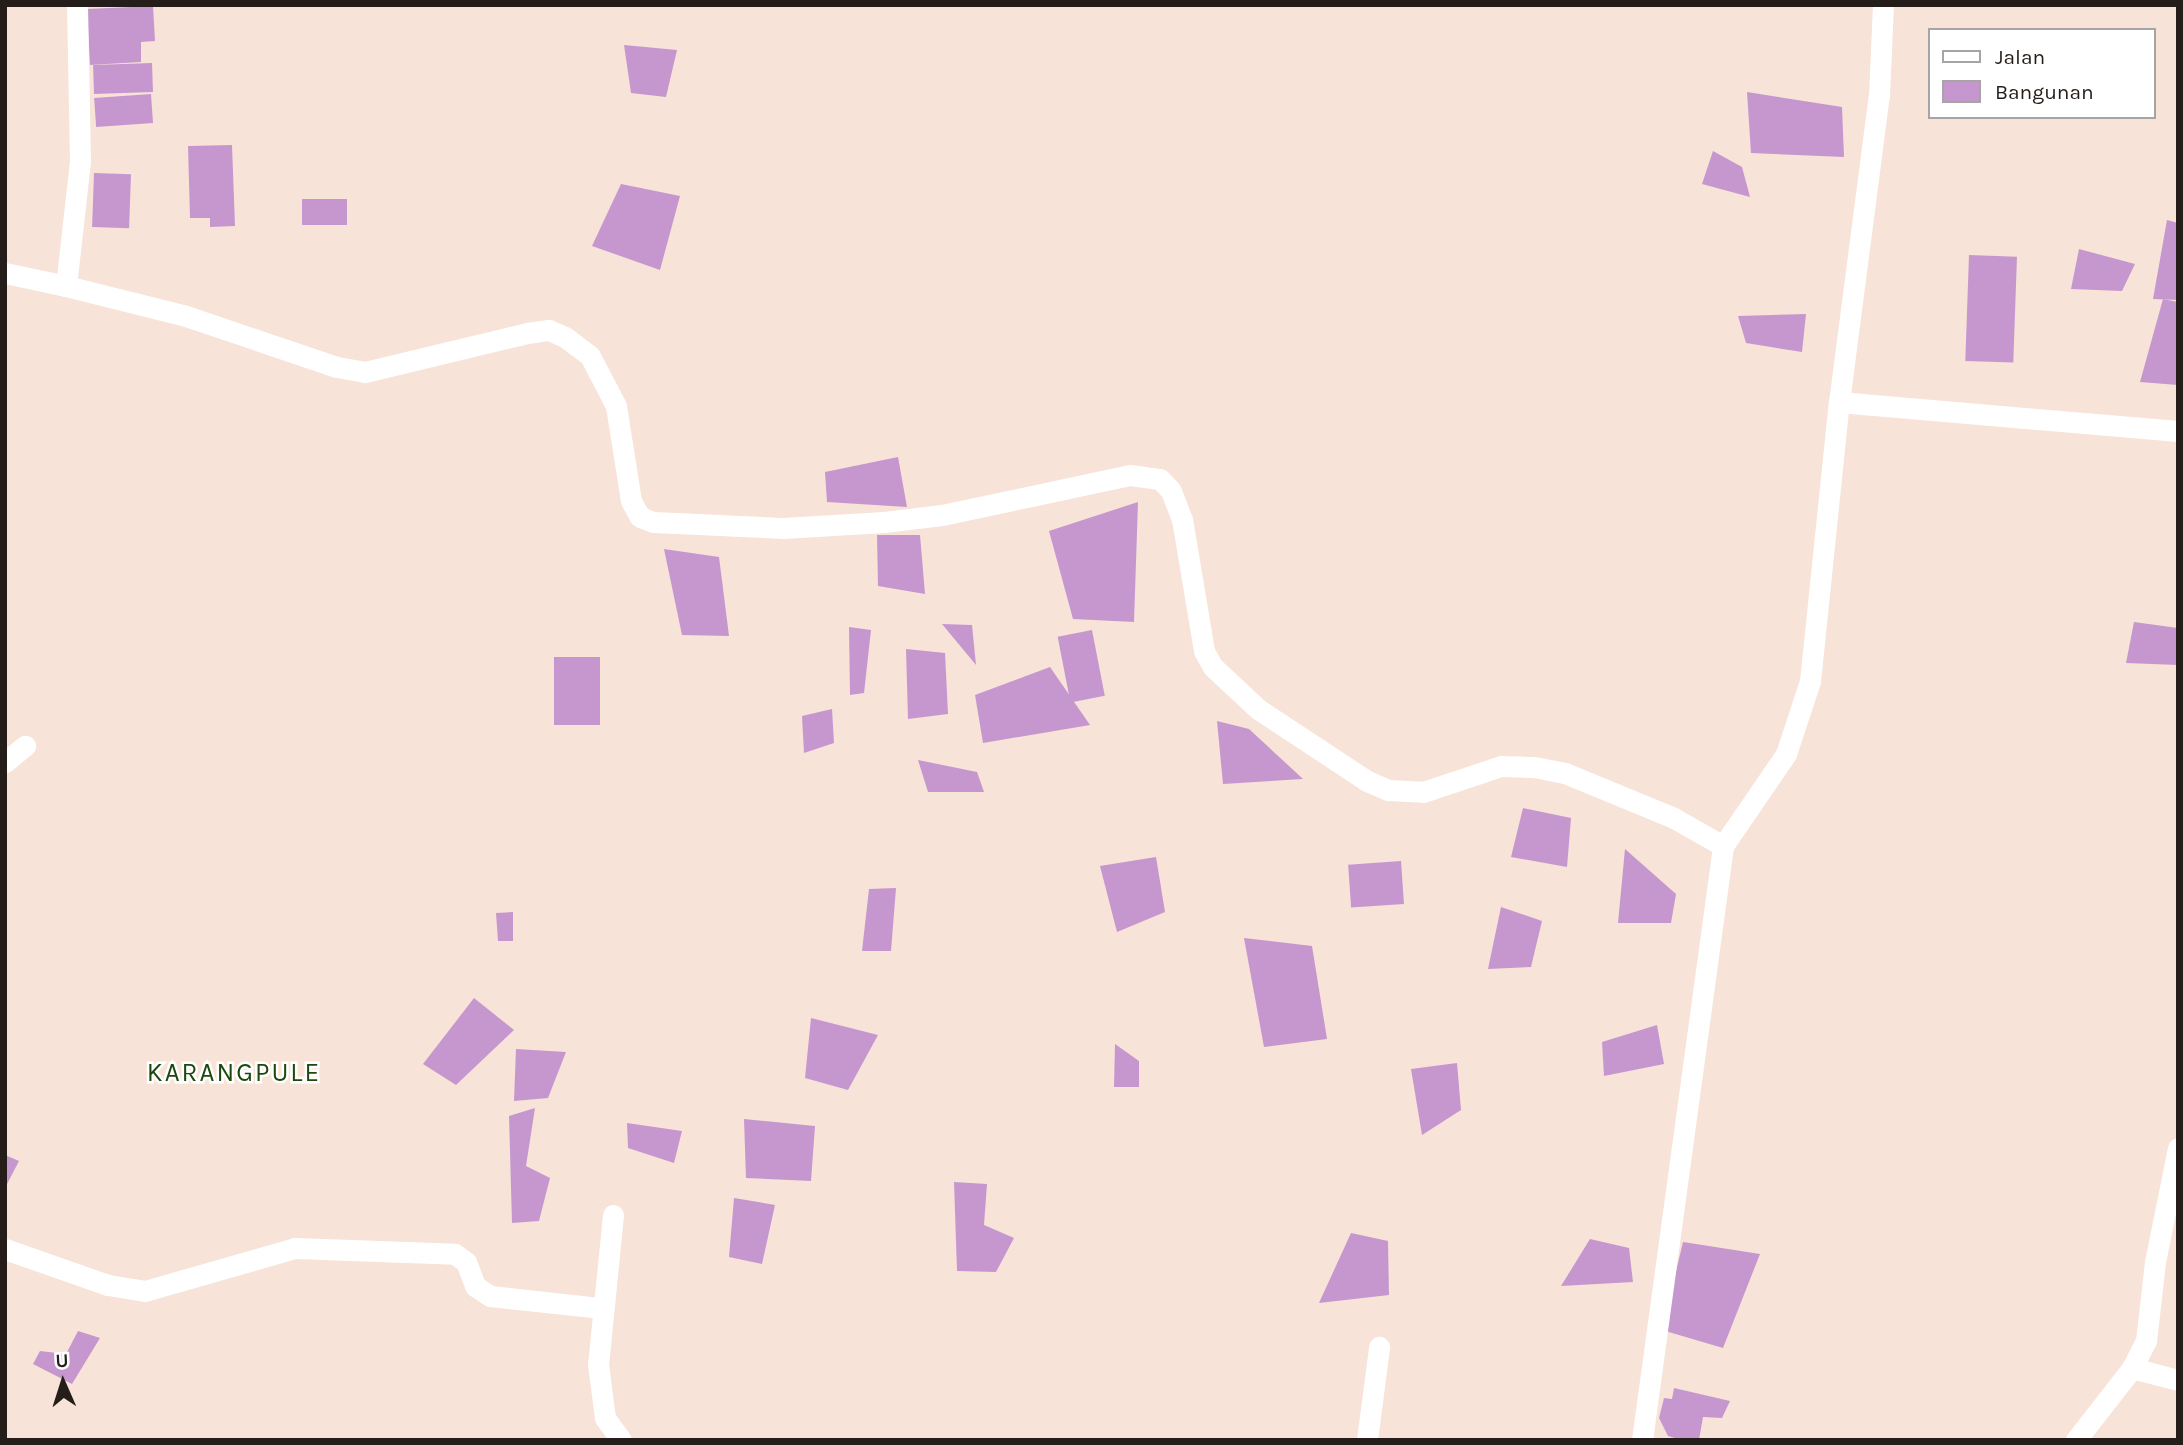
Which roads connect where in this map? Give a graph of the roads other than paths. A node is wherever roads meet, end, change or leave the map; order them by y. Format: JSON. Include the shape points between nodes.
{"nodes":[{"id":1,"x":77,"y":5,"type":"edge"},
{"id":2,"x":1883,"y":5,"type":"edge"},
{"id":3,"x":5,"y":273,"type":"edge"},
{"id":4,"x":66,"y":286,"type":"junction"},
{"id":5,"x":1839,"y":402,"type":"junction"},
{"id":6,"x":2178,"y":431,"type":"edge"},
{"id":7,"x":25,"y":747,"type":"dead end"},
{"id":8,"x":5,"y":762,"type":"edge"},
{"id":9,"x":1723,"y":846,"type":"junction"},
{"id":10,"x":2178,"y":1148,"type":"edge"},
{"id":11,"x":613,"y":1214,"type":"dead end"},
{"id":12,"x":5,"y":1249,"type":"edge"},
{"id":13,"x":601,"y":1308,"type":"junction"},
{"id":14,"x":1379,"y":1347,"type":"dead end"},
{"id":15,"x":2132,"y":1368,"type":"junction"},
{"id":16,"x":2178,"y":1380,"type":"edge"},
{"id":17,"x":621,"y":1440,"type":"edge"},
{"id":18,"x":1367,"y":1440,"type":"edge"},
{"id":19,"x":1643,"y":1440,"type":"edge"},
{"id":20,"x":2076,"y":1440,"type":"edge"}],
"edges":[{"from":1,"to":4,"type":"street","via":[[80,162]]},
{"from":2,"to":5,"type":"street","via":[[1879,96]]},
{"from":3,"to":4,"type":"street"},
{"from":4,"to":9,"type":"street","via":[[186,316],[337,367],[365,372],[549,330],[590,356],[616,406],[631,501],[640,517],[653,522],[783,528],[884,522],[942,515],[1129,475],[1160,479],[1171,491],[1182,519],[1204,651],[1213,667],[1258,709],[1367,781],[1388,790],[1423,792],[1502,766],[1534,767],[1565,774],[1674,818]]},
{"from":5,"to":6,"type":"street"},
{"from":5,"to":9,"type":"street","via":[[1821,589],[1802,712],[1786,754]]},
{"from":7,"to":8,"type":"street"},
{"from":9,"to":19,"type":"street"},
{"from":10,"to":15,"type":"street","via":[[2155,1262],[2146,1340]]},
{"from":11,"to":13,"type":"street"},
{"from":12,"to":13,"type":"street","via":[[108,1285],[145,1292],[295,1248],[455,1254],[466,1262],[475,1286],[491,1296]]},
{"from":13,"to":17,"type":"street","via":[[599,1395],[605,1418]]},
{"from":14,"to":18,"type":"street"},
{"from":15,"to":16,"type":"street"},
{"from":15,"to":20,"type":"street"}]}
